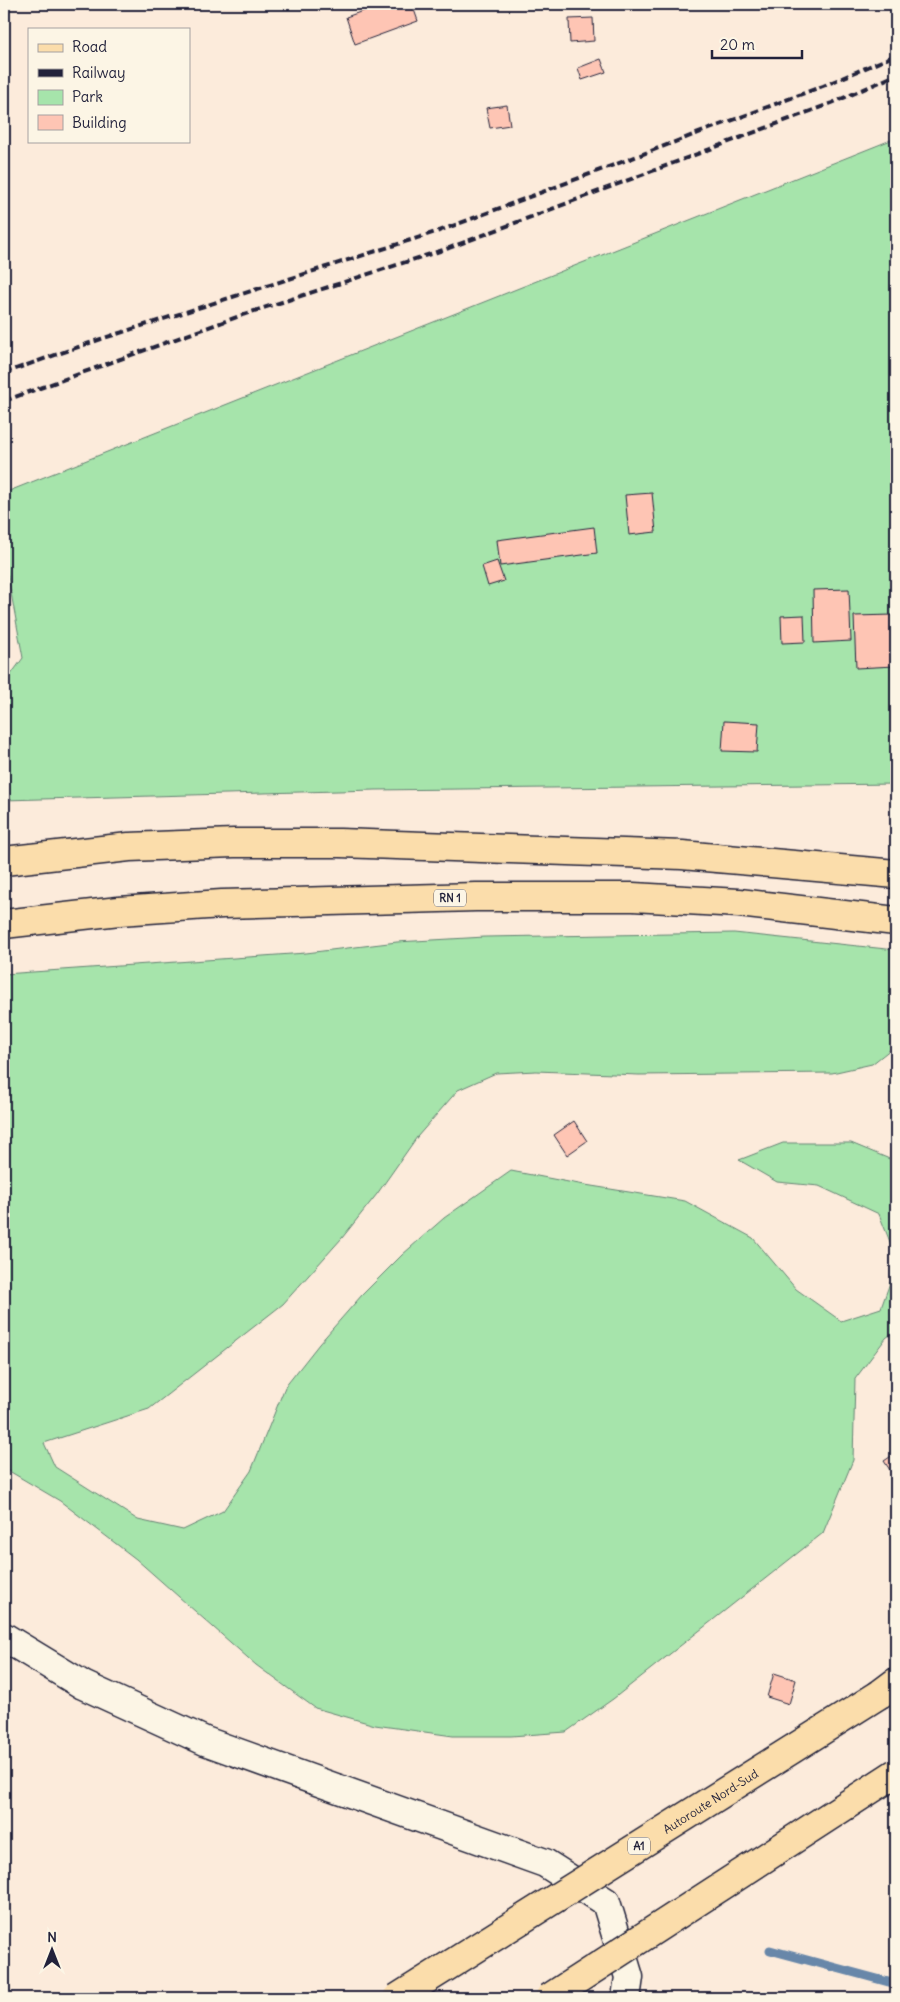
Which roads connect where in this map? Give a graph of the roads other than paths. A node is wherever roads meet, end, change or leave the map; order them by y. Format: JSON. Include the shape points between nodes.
{"nodes":[{"id":1,"x":4,"y":861,"type":"edge"},
{"id":2,"x":896,"y":874,"type":"edge"},
{"id":3,"x":896,"y":921,"type":"edge"},
{"id":4,"x":4,"y":924,"type":"edge"},
{"id":5,"x":4,"y":1637,"type":"edge"},
{"id":6,"x":888,"y":1688,"type":"edge"},
{"id":7,"x":896,"y":1773,"type":"edge"},
{"id":8,"x":398,"y":1998,"type":"edge"},
{"id":9,"x":549,"y":1998,"type":"edge"},
{"id":10,"x":626,"y":1998,"type":"edge"}],
"edges":[{"from":1,"to":2,"type":"main road","via":[[129,847],[340,843],[682,854]]},
{"from":3,"to":4,"type":"main road","number":"RN 1","via":[[739,903],[633,897],[476,897],[222,904]]},
{"from":5,"to":10,"type":"street","via":[[82,1685],[205,1741],[546,1863],[606,1902],[629,1977]]},
{"from":6,"to":8,"type":"main road","name":"Autoroute Nord-Sud","number":"A1","bridge":true},
{"from":7,"to":9,"type":"main road","bridge":true}]}
